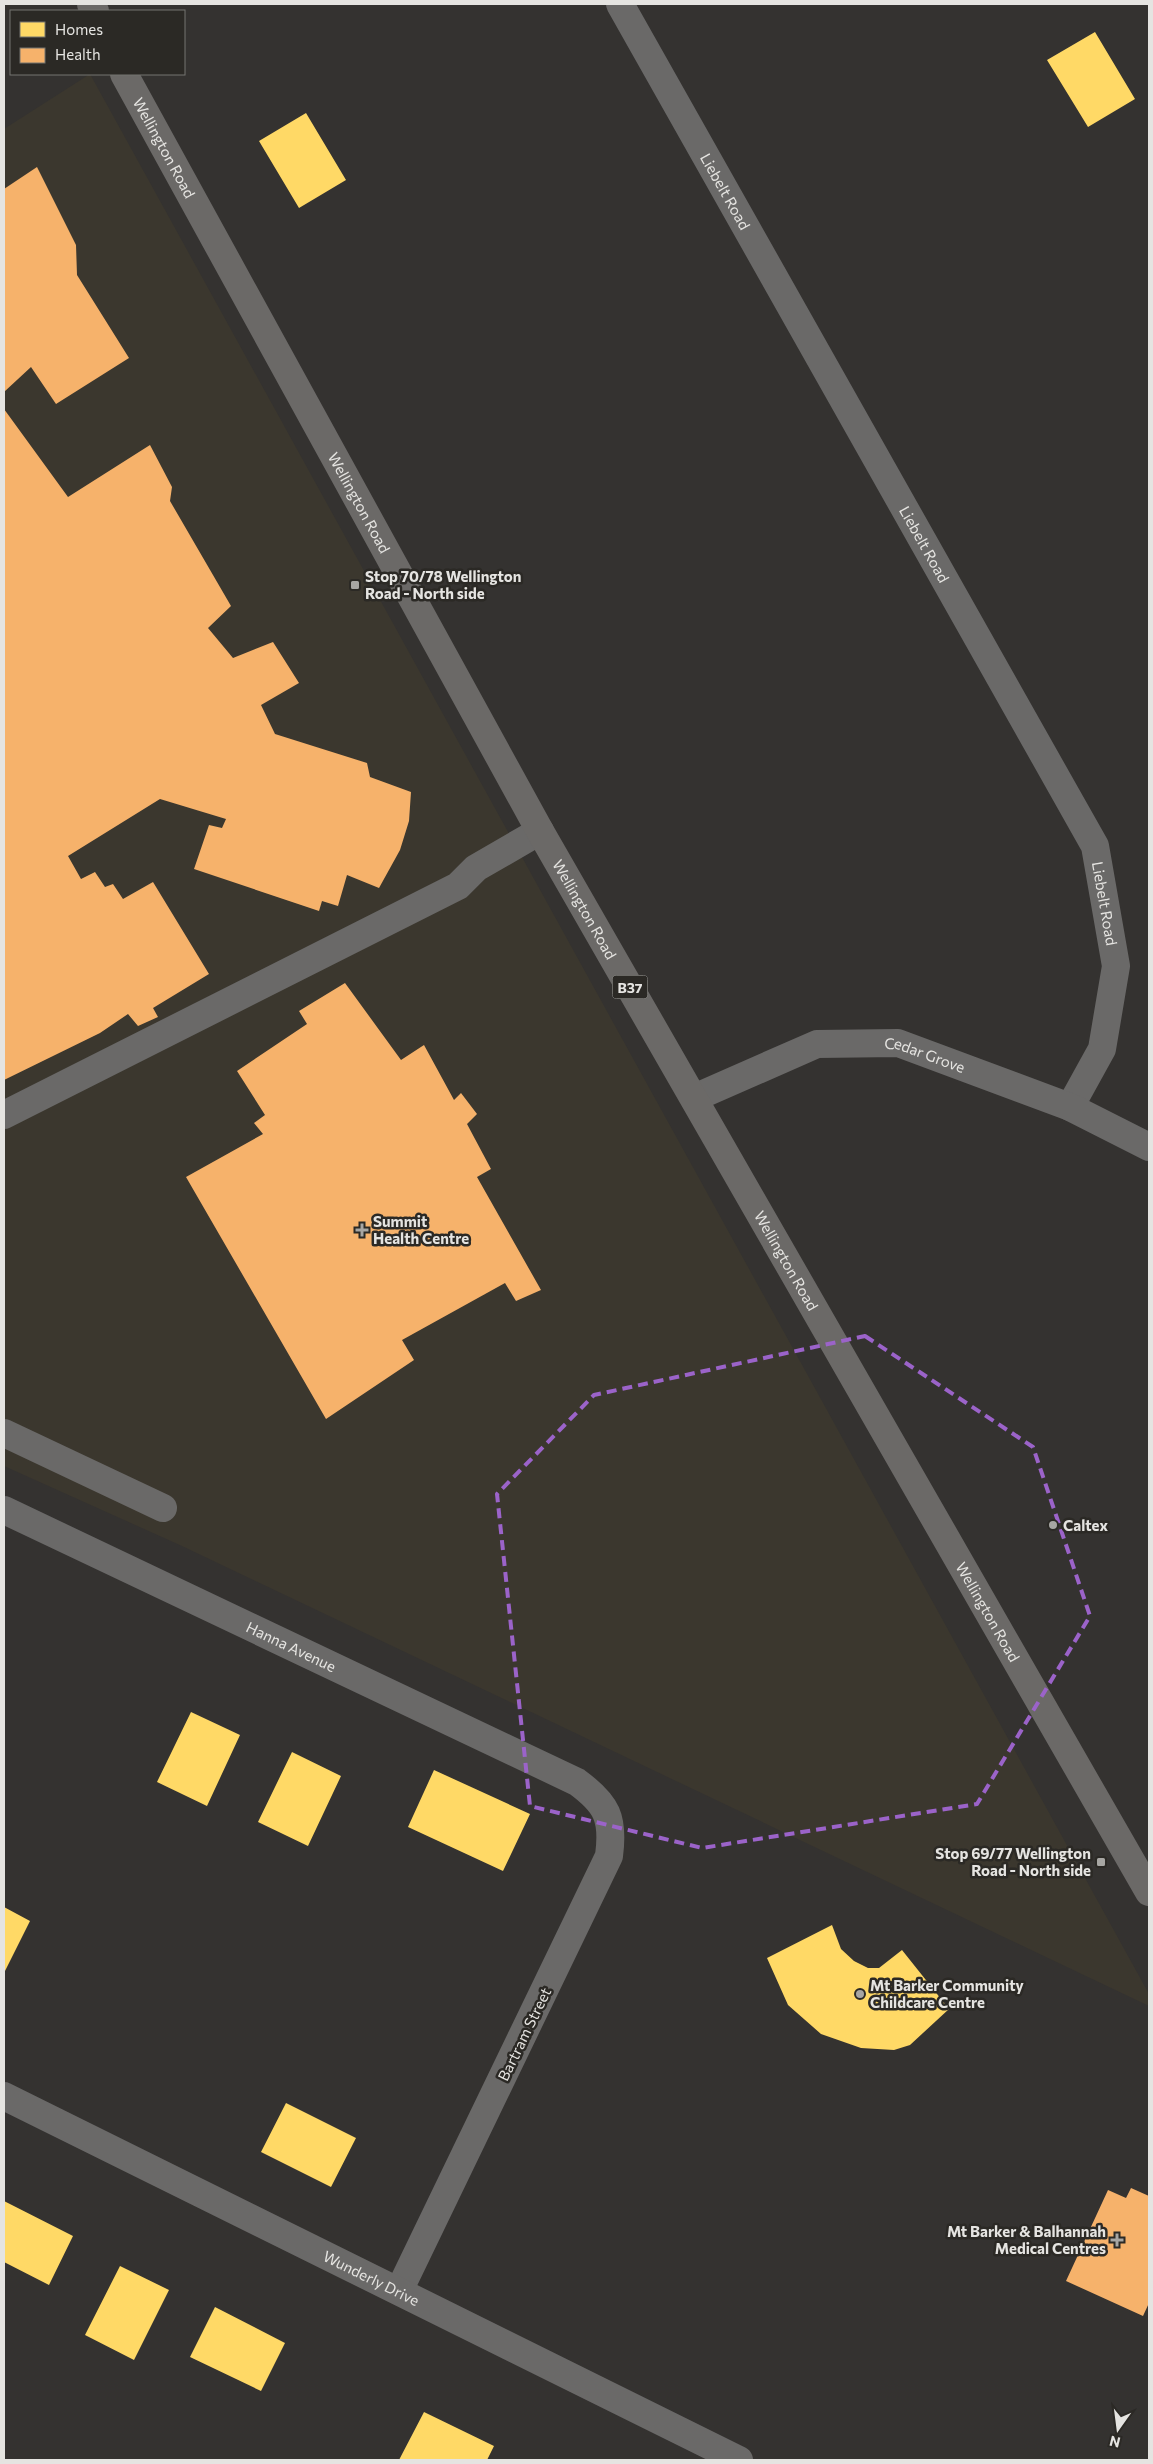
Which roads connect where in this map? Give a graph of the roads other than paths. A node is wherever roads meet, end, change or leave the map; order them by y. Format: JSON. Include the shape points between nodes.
{"nodes":[{"id":1,"x":620,"y":4,"type":"edge"},
{"id":2,"x":125,"y":75,"type":"edge"},
{"id":3,"x":540,"y":831,"type":"junction"},
{"id":4,"x":694,"y":1098,"type":"junction"},
{"id":5,"x":1070,"y":1108,"type":"junction"},
{"id":6,"x":4,"y":1115,"type":"edge"},
{"id":7,"x":1149,"y":1147,"type":"edge"},
{"id":8,"x":4,"y":1432,"type":"edge"},
{"id":9,"x":162,"y":1508,"type":"dead end"},
{"id":10,"x":4,"y":1510,"type":"edge"},
{"id":11,"x":577,"y":1782,"type":"joint"},
{"id":12,"x":1149,"y":1892,"type":"edge"},
{"id":13,"x":4,"y":2096,"type":"edge"},
{"id":14,"x":400,"y":2291,"type":"junction"},
{"id":15,"x":739,"y":2460,"type":"edge"}],
"edges":[{"from":1,"to":5,"type":"street","name":"Liebelt Road","via":[[1094,846],[1116,966],[1102,1049]]},
{"from":2,"to":3,"type":"main road","name":"Wellington Road","number":"B37"},
{"from":3,"to":4,"type":"main road","name":"Wellington Road","number":"B37"},
{"from":3,"to":6,"type":"street","via":[[476,868],[458,886]]},
{"from":4,"to":5,"type":"street","name":"Cedar Grove","via":[[817,1044],[898,1043]]},
{"from":4,"to":12,"type":"main road","name":"Wellington Road","number":"B37"},
{"from":5,"to":7,"type":"street","name":"Cedar Grove"},
{"from":8,"to":9,"type":"street"},
{"from":10,"to":11,"type":"street","name":"Hanna Avenue"},
{"from":11,"to":14,"type":"street","name":"Bartram Street","via":[[592,1793],[610,1819],[609,1856]]},
{"from":13,"to":14,"type":"street","name":"Wunderly Drive"},
{"from":14,"to":15,"type":"street","name":"Wunderly Drive"}]}
